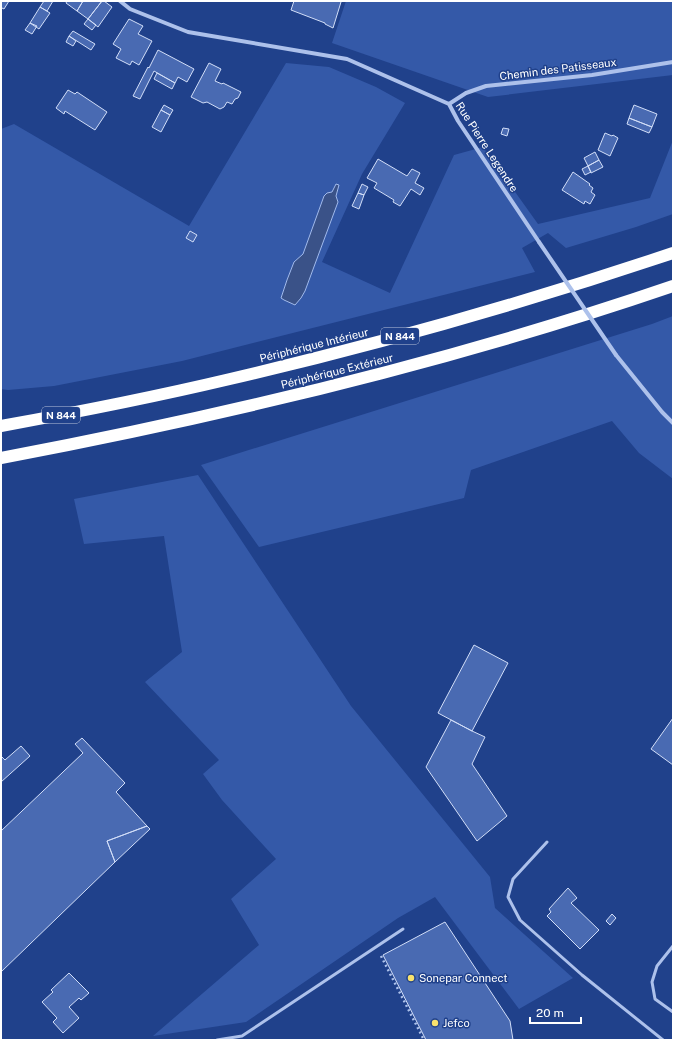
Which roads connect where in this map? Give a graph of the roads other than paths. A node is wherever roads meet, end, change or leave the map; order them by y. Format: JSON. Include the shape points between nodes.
{"nodes":[{"id":1,"x":120,"y":1,"type":"edge"},
{"id":2,"x":673,"y":62,"type":"edge"},
{"id":3,"x":450,"y":104,"type":"junction"},
{"id":4,"x":673,"y":253,"type":"edge"},
{"id":5,"x":673,"y":286,"type":"edge"},
{"id":6,"x":673,"y":423,"type":"edge"},
{"id":7,"x":1,"y":426,"type":"edge"},
{"id":8,"x":1,"y":458,"type":"edge"},
{"id":9,"x":547,"y":842,"type":"dead end"},
{"id":10,"x":403,"y":929,"type":"dead end"},
{"id":11,"x":673,"y":946,"type":"edge"},
{"id":12,"x":673,"y":1012,"type":"edge"},
{"id":13,"x":217,"y":1040,"type":"edge"},
{"id":14,"x":663,"y":1040,"type":"edge"}],
"edges":[{"from":1,"to":3,"type":"street","name":"Rue Pierre Legendre","via":[[130,9],[188,32],[347,59]]},
{"from":2,"to":3,"type":"street","name":"Chemin des Patisseaux","via":[[592,75],[486,86],[466,92]]},
{"from":3,"to":6,"type":"street","name":"Rue Pierre Legendre","bridge":true,"via":[[458,121],[616,355]]},
{"from":4,"to":7,"type":"highway","name":"Périphérique Intérieur","number":"N 844","via":[[590,281],[353,349],[229,379]]},
{"from":5,"to":8,"type":"highway","name":"Périphérique Extérieur","via":[[555,324],[365,378],[185,421]]},
{"from":9,"to":14,"type":"lane","via":[[513,879],[508,897],[520,920],[582,975]]},
{"from":10,"to":13,"type":"lane","via":[[242,1036]]},
{"from":11,"to":12,"type":"lane","via":[[657,966],[652,982],[655,999]]}]}
